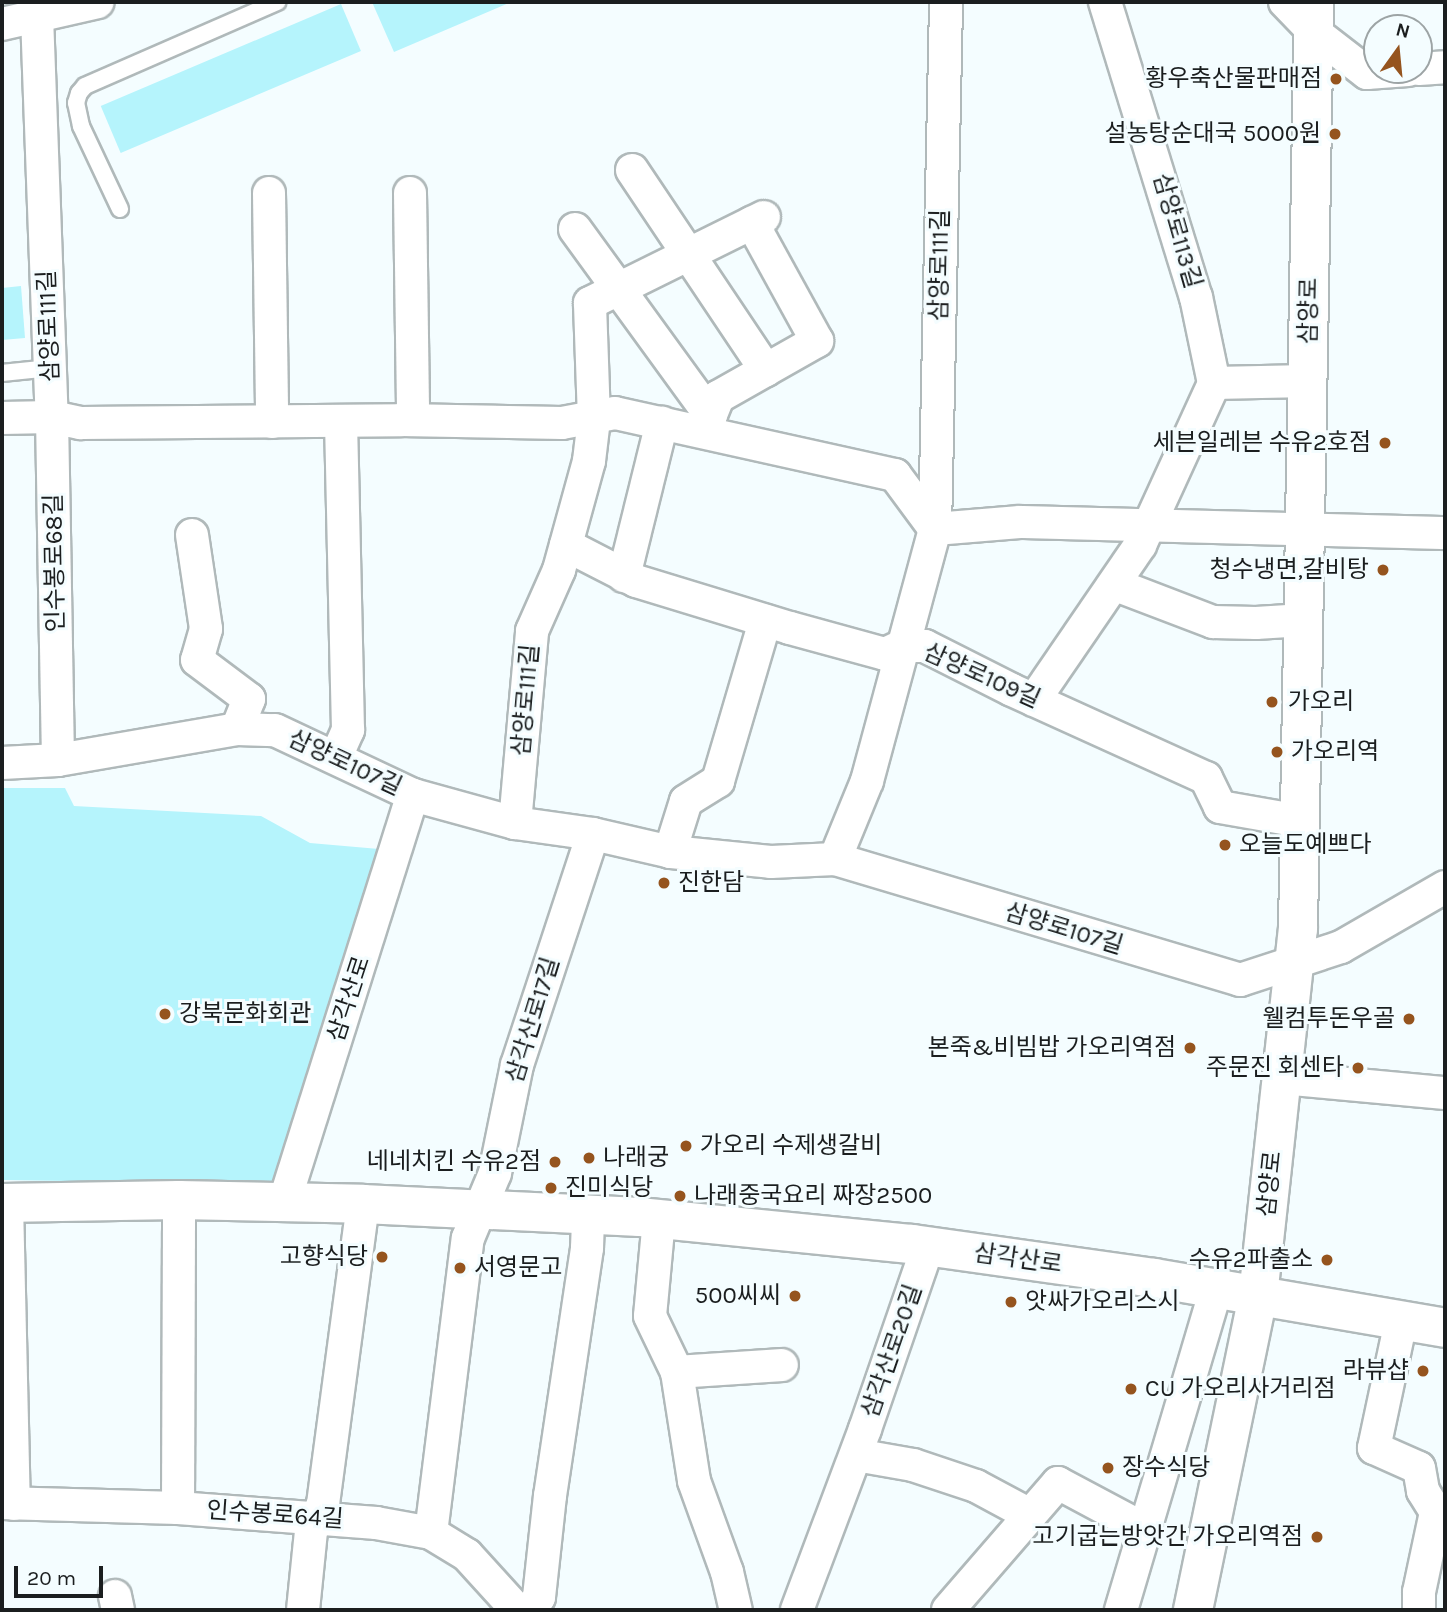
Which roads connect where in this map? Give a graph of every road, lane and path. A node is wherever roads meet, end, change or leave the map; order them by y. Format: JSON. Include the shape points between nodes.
{"nodes":[{"id":1,"x":94,"y":2,"type":"edge"},
{"id":2,"x":277,"y":2,"type":"edge"},
{"id":3,"x":946,"y":2,"type":"edge"},
{"id":4,"x":1105,"y":2,"type":"edge"},
{"id":5,"x":1285,"y":2,"type":"edge"},
{"id":6,"x":37,"y":16,"type":"junction"},
{"id":7,"x":1314,"y":17,"type":"edge"},
{"id":8,"x":2,"y":24,"type":"edge"},
{"id":9,"x":1363,"y":69,"type":"edge"},
{"id":10,"x":632,"y":170,"type":"dead end"},
{"id":11,"x":269,"y":193,"type":"dead end"},
{"id":12,"x":410,"y":193,"type":"dead end"},
{"id":13,"x":120,"y":209,"type":"dead end"},
{"id":14,"x":575,"y":229,"type":"dead end"},
{"id":15,"x":691,"y":253,"type":"junction"},
{"id":16,"x":621,"y":288,"type":"junction"},
{"id":17,"x":50,"y":368,"type":"junction"},
{"id":18,"x":766,"y":370,"type":"junction"},
{"id":19,"x":2,"y":373,"type":"edge"},
{"id":20,"x":1308,"y":381,"type":"junction"},
{"id":21,"x":1214,"y":383,"type":"junction"},
{"id":22,"x":52,"y":417,"type":"junction"},
{"id":23,"x":2,"y":418,"type":"edge"},
{"id":24,"x":594,"y":419,"type":"junction"},
{"id":25,"x":341,"y":421,"type":"junction"},
{"id":26,"x":413,"y":421,"type":"junction"},
{"id":27,"x":272,"y":422,"type":"junction"},
{"id":28,"x":662,"y":423,"type":"junction"},
{"id":29,"x":708,"y":424,"type":"junction"},
{"id":30,"x":1148,"y":524,"type":"junction"},
{"id":31,"x":935,"y":529,"type":"junction"},
{"id":32,"x":1305,"y":529,"type":"junction"},
{"id":33,"x":1445,"y":533,"type":"edge"},
{"id":34,"x":192,"y":535,"type":"dead end"},
{"id":35,"x":566,"y":545,"type":"junction"},
{"id":36,"x":624,"y":576,"type":"junction"},
{"id":37,"x":1116,"y":585,"type":"junction"},
{"id":38,"x":1304,"y":620,"type":"junction"},
{"id":39,"x":765,"y":621,"type":"junction"},
{"id":40,"x":902,"y":646,"type":"junction"},
{"id":41,"x":1034,"y":700,"type":"junction"},
{"id":42,"x":237,"y":729,"type":"junction"},
{"id":43,"x":335,"y":757,"type":"junction"},
{"id":44,"x":58,"y":760,"type":"junction"},
{"id":45,"x":2,"y":763,"type":"edge"},
{"id":46,"x":413,"y":795,"type":"junction"},
{"id":47,"x":1300,"y":821,"type":"junction"},
{"id":48,"x":515,"y":823,"type":"junction"},
{"id":49,"x":593,"y":834,"type":"junction"},
{"id":50,"x":670,"y":852,"type":"junction"},
{"id":51,"x":835,"y":859,"type":"junction"},
{"id":52,"x":1445,"y":887,"type":"edge"},
{"id":53,"x":1294,"y":962,"type":"junction"},
{"id":54,"x":1282,"y":1078,"type":"junction"},
{"id":55,"x":1445,"y":1093,"type":"edge"},
{"id":56,"x":179,"y":1200,"type":"junction"},
{"id":57,"x":4,"y":1203,"type":"edge"},
{"id":58,"x":284,"y":1203,"type":"junction"},
{"id":59,"x":363,"y":1204,"type":"junction"},
{"id":60,"x":478,"y":1207,"type":"junction"},
{"id":61,"x":588,"y":1214,"type":"junction"},
{"id":62,"x":659,"y":1219,"type":"junction"},
{"id":63,"x":928,"y":1246,"type":"junction"},
{"id":64,"x":1216,"y":1289,"type":"junction"},
{"id":65,"x":1258,"y":1296,"type":"junction"},
{"id":66,"x":1401,"y":1321,"type":"junction"},
{"id":67,"x":1445,"y":1328,"type":"edge"},
{"id":68,"x":782,"y":1365,"type":"dead end"},
{"id":69,"x":677,"y":1372,"type":"junction"},
{"id":70,"x":856,"y":1455,"type":"junction"},
{"id":71,"x":8,"y":1504,"type":"edge"},
{"id":72,"x":178,"y":1508,"type":"junction"},
{"id":73,"x":1030,"y":1515,"type":"junction"},
{"id":74,"x":318,"y":1518,"type":"junction"},
{"id":75,"x":1144,"y":1529,"type":"junction"},
{"id":76,"x":431,"y":1533,"type":"junction"},
{"id":77,"x":303,"y":1610,"type":"edge"},
{"id":78,"x":517,"y":1610,"type":"edge"},
{"id":79,"x":530,"y":1610,"type":"edge"},
{"id":80,"x":736,"y":1610,"type":"edge"},
{"id":81,"x":797,"y":1610,"type":"edge"},
{"id":82,"x":948,"y":1610,"type":"edge"},
{"id":83,"x":1121,"y":1610,"type":"edge"},
{"id":84,"x":1193,"y":1610,"type":"edge"},
{"id":85,"x":1419,"y":1610,"type":"edge"}],
"edges":[{"from":1,"to":6,"type":"street"},
{"from":2,"to":13,"type":"lane","via":[[85,86],[79,93],[76,103],[81,126]]},
{"from":3,"to":31,"type":"street","name":"삼양로111길"},
{"from":4,"to":21,"type":"street","name":"삼양로113길","via":[[1188,271]]},
{"from":5,"to":7,"type":"street"},
{"from":6,"to":8,"type":"street"},
{"from":6,"to":17,"type":"street","name":"삼양로111길"},
{"from":7,"to":9,"type":"street"},
{"from":7,"to":20,"type":"main road","name":"삼양로"},
{"from":10,"to":15,"type":"street"},
{"from":11,"to":27,"type":"street"},
{"from":12,"to":26,"type":"street"},
{"from":14,"to":16,"type":"street"},
{"from":15,"to":16,"type":"street"},
{"from":15,"to":18,"type":"street"},
{"from":15,"to":18,"type":"street","via":[[758,220],[817,341]]},
{"from":16,"to":24,"type":"street","via":[[590,303]]},
{"from":16,"to":29,"type":"street"},
{"from":17,"to":19,"type":"lane"},
{"from":17,"to":22,"type":"street","name":"삼양로111길"},
{"from":18,"to":29,"type":"street","via":[[718,397]]},
{"from":20,"to":21,"type":"street"},
{"from":20,"to":32,"type":"main road","name":"삼양로"},
{"from":21,"to":30,"type":"street"},
{"from":22,"to":23,"type":"street"},
{"from":22,"to":27,"type":"street","name":"삼양로111길","via":[[81,423]]},
{"from":22,"to":44,"type":"street","name":"인수봉로68길"},
{"from":24,"to":26,"type":"street","name":"삼양로111길","via":[[562,423]]},
{"from":24,"to":28,"type":"street","name":"삼양로111길","via":[[615,414]]},
{"from":24,"to":35,"type":"street","name":"삼양로111길","via":[[589,461]]},
{"from":25,"to":26,"type":"street","name":"삼양로111길"},
{"from":25,"to":27,"type":"street","name":"삼양로111길"},
{"from":25,"to":43,"type":"street","via":[[348,730]]},
{"from":28,"to":29,"type":"street","name":"삼양로111길"},
{"from":28,"to":36,"type":"street"},
{"from":29,"to":31,"type":"street","name":"삼양로111길","via":[[895,475]]},
{"from":30,"to":31,"type":"street","via":[[1020,522]]},
{"from":30,"to":32,"type":"street"},
{"from":30,"to":37,"type":"street"},
{"from":31,"to":40,"type":"street"},
{"from":32,"to":33,"type":"street"},
{"from":32,"to":38,"type":"main road","name":"삼양로"},
{"from":34,"to":42,"type":"street","via":[[205,629],[197,660],[249,699]]},
{"from":35,"to":36,"type":"street","name":"삼양로109길"},
{"from":35,"to":48,"type":"street","name":"삼양로111길","via":[[531,631]]},
{"from":36,"to":39,"type":"street","name":"삼양로109길"},
{"from":37,"to":38,"type":"street","via":[[1213,622]]},
{"from":37,"to":41,"type":"street"},
{"from":38,"to":47,"type":"main road","name":"삼양로"},
{"from":39,"to":40,"type":"street","name":"삼양로109길","via":[[885,654]]},
{"from":39,"to":50,"type":"street","via":[[718,781],[686,801]]},
{"from":40,"to":41,"type":"street","name":"삼양로109길","via":[[925,646]]},
{"from":40,"to":51,"type":"street","via":[[867,781]]},
{"from":41,"to":47,"type":"street","name":"삼양로109길","via":[[1206,778],[1220,807]]},
{"from":42,"to":43,"type":"street","name":"삼양로107길","via":[[275,730]]},
{"from":42,"to":44,"type":"street"},
{"from":43,"to":46,"type":"street","name":"삼양로107길"},
{"from":44,"to":45,"type":"street"},
{"from":46,"to":48,"type":"street","name":"삼양로107길"},
{"from":46,"to":58,"type":"street","name":"삼각산로"},
{"from":47,"to":53,"type":"main road","name":"삼양로"},
{"from":48,"to":49,"type":"street","name":"삼양로107길"},
{"from":49,"to":50,"type":"street","name":"삼양로107길"},
{"from":49,"to":60,"type":"street","name":"삼각산로17길","via":[[517,1065],[495,1172]]},
{"from":50,"to":51,"type":"street","name":"삼양로107길","via":[[771,862]]},
{"from":51,"to":53,"type":"street","name":"삼양로107길","via":[[1240,980]]},
{"from":52,"to":53,"type":"street","via":[[1341,947]]},
{"from":53,"to":54,"type":"main road","name":"삼양로"},
{"from":54,"to":55,"type":"street"},
{"from":54,"to":65,"type":"main road","name":"삼양로"},
{"from":56,"to":57,"type":"main road","name":"삼각산로"},
{"from":56,"to":58,"type":"main road","name":"삼각산로"},
{"from":56,"to":72,"type":"street"},
{"from":57,"to":71,"type":"street","name":"삼각산로"},
{"from":58,"to":59,"type":"main road","name":"삼각산로"},
{"from":59,"to":60,"type":"main road","name":"삼각산로"},
{"from":59,"to":74,"type":"street"},
{"from":60,"to":61,"type":"main road","name":"삼각산로"},
{"from":60,"to":76,"type":"street","via":[[468,1238]]},
{"from":61,"to":62,"type":"main road","name":"삼각산로"},
{"from":61,"to":79,"type":"street","via":[[539,1597]]},
{"from":62,"to":63,"type":"main road","name":"삼각산로"},
{"from":62,"to":69,"type":"street","via":[[650,1316]]},
{"from":63,"to":64,"type":"main road","name":"삼각산로"},
{"from":63,"to":70,"type":"street","name":"삼각산로20길"},
{"from":64,"to":65,"type":"main road","name":"삼각산로"},
{"from":64,"to":75,"type":"street"},
{"from":65,"to":66,"type":"main road","name":"삼각산로"},
{"from":65,"to":84,"type":"main road","name":"삼양로"},
{"from":66,"to":67,"type":"main road","name":"삼각산로"},
{"from":66,"to":85,"type":"street","via":[[1374,1448],[1419,1468],[1423,1492],[1436,1512]]},
{"from":68,"to":69,"type":"street"},
{"from":69,"to":80,"type":"street","via":[[694,1481]]},
{"from":70,"to":73,"type":"street","via":[[913,1465],[963,1482]]},
{"from":70,"to":81,"type":"street","name":"삼각산로20길"},
{"from":71,"to":72,"type":"street","name":"인수봉로64길"},
{"from":72,"to":74,"type":"street","name":"인수봉로64길"},
{"from":73,"to":75,"type":"street","via":[[1058,1483]]},
{"from":73,"to":82,"type":"street"},
{"from":74,"to":76,"type":"street","name":"인수봉로64길"},
{"from":74,"to":77,"type":"street","via":[[311,1531]]},
{"from":75,"to":83,"type":"street"},
{"from":76,"to":78,"type":"street","name":"인수봉로64길","via":[[467,1555]]}]}
